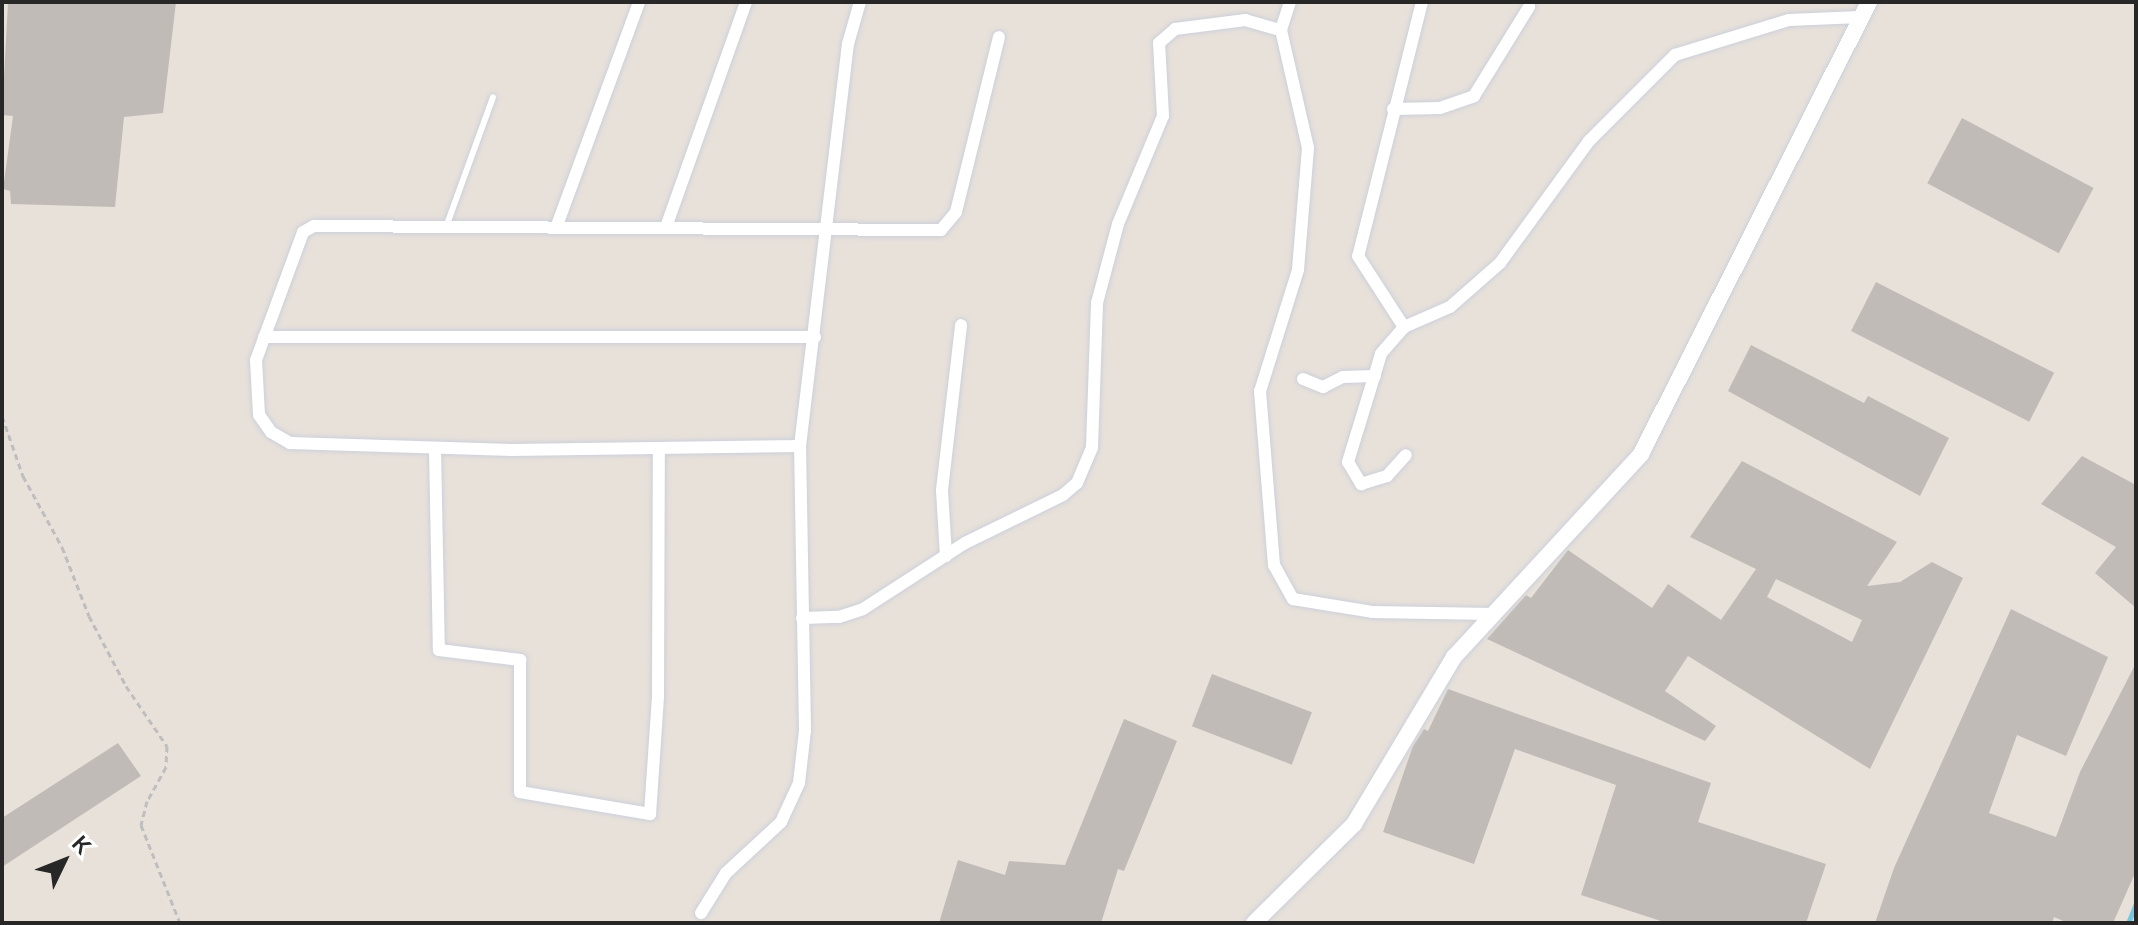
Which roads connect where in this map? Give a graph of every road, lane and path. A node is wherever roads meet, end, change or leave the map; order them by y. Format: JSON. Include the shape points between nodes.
{"nodes":[{"id":1,"x":639,"y":2,"type":"edge"},
{"id":2,"x":746,"y":2,"type":"edge"},
{"id":3,"x":860,"y":2,"type":"edge"},
{"id":4,"x":1290,"y":2,"type":"edge"},
{"id":5,"x":1422,"y":2,"type":"edge"},
{"id":6,"x":1529,"y":7,"type":"dead end"},
{"id":7,"x":1864,"y":9,"type":"edge"},
{"id":8,"x":1281,"y":30,"type":"junction"},
{"id":9,"x":999,"y":37,"type":"dead end"},
{"id":10,"x":493,"y":97,"type":"dead end"},
{"id":11,"x":1393,"y":109,"type":"junction"},
{"id":12,"x":446,"y":227,"type":"junction"},
{"id":13,"x":666,"y":227,"type":"junction"},
{"id":14,"x":556,"y":228,"type":"junction"},
{"id":15,"x":829,"y":230,"type":"junction"},
{"id":16,"x":961,"y":325,"type":"dead end"},
{"id":17,"x":1405,"y":326,"type":"junction"},
{"id":18,"x":264,"y":337,"type":"junction"},
{"id":19,"x":815,"y":337,"type":"junction"},
{"id":20,"x":1375,"y":376,"type":"junction"},
{"id":21,"x":1303,"y":379,"type":"dead end"},
{"id":22,"x":2,"y":416,"type":"edge"},
{"id":23,"x":800,"y":446,"type":"junction"},
{"id":24,"x":435,"y":448,"type":"junction"},
{"id":25,"x":659,"y":450,"type":"junction"},
{"id":26,"x":1406,"y":455,"type":"dead end"},
{"id":27,"x":946,"y":556,"type":"junction"},
{"id":28,"x":1493,"y":614,"type":"junction"},
{"id":29,"x":802,"y":618,"type":"junction"},
{"id":30,"x":701,"y":913,"type":"dead end"},
{"id":31,"x":180,"y":923,"type":"edge"},
{"id":32,"x":1254,"y":923,"type":"edge"}],
"edges":[{"from":1,"to":14,"type":"street"},
{"from":2,"to":13,"type":"street"},
{"from":3,"to":15,"type":"street","via":[[848,44]]},
{"from":4,"to":8,"type":"street"},
{"from":5,"to":11,"type":"street"},
{"from":6,"to":11,"type":"street","via":[[1474,96],[1440,108]]},
{"from":7,"to":17,"type":"street","via":[[1789,20],[1675,55],[1589,141],[1500,263],[1450,307]]},
{"from":7,"to":28,"type":"street","via":[[1641,454]]},
{"from":8,"to":27,"type":"street","via":[[1245,20],[1182,28],[1163,37],[1156,57],[1163,116],[1118,224],[1097,303],[1087,466],[1063,495]]},
{"from":8,"to":28,"type":"street","via":[[1308,148],[1298,270],[1260,391],[1274,565],[1293,599],[1372,612]]},
{"from":9,"to":15,"type":"street","via":[[953,219],[933,232]]},
{"from":10,"to":12,"type":"lane"},
{"from":11,"to":17,"type":"street","via":[[1358,256]]},
{"from":12,"to":14,"type":"street"},
{"from":12,"to":18,"type":"street","via":[[308,228]]},
{"from":13,"to":14,"type":"street"},
{"from":13,"to":15,"type":"street"},
{"from":15,"to":19,"type":"street"},
{"from":16,"to":27,"type":"street","via":[[942,490]]},
{"from":17,"to":20,"type":"street","via":[[1381,354]]},
{"from":18,"to":19,"type":"street"},
{"from":18,"to":24,"type":"street","via":[[256,360],[256,405],[264,424],[280,439]]},
{"from":19,"to":23,"type":"street"},
{"from":20,"to":21,"type":"street","via":[[1343,377],[1323,387]]},
{"from":20,"to":26,"type":"street","via":[[1348,462],[1361,484],[1387,476]]},
{"from":22,"to":31,"type":"path","via":[[23,476],[62,547],[89,616],[126,686],[167,746],[166,767],[141,825]]},
{"from":23,"to":25,"type":"street"},
{"from":23,"to":29,"type":"street"},
{"from":24,"to":25,"type":"street"},
{"from":24,"to":25,"type":"street","via":[[439,650],[520,660],[520,792],[650,814],[658,698]]},
{"from":27,"to":29,"type":"street","via":[[863,609],[839,617]]},
{"from":28,"to":32,"type":"street","via":[[1454,657],[1354,824]]},
{"from":29,"to":30,"type":"street","via":[[805,730],[799,783],[781,822],[726,873]]}]}
